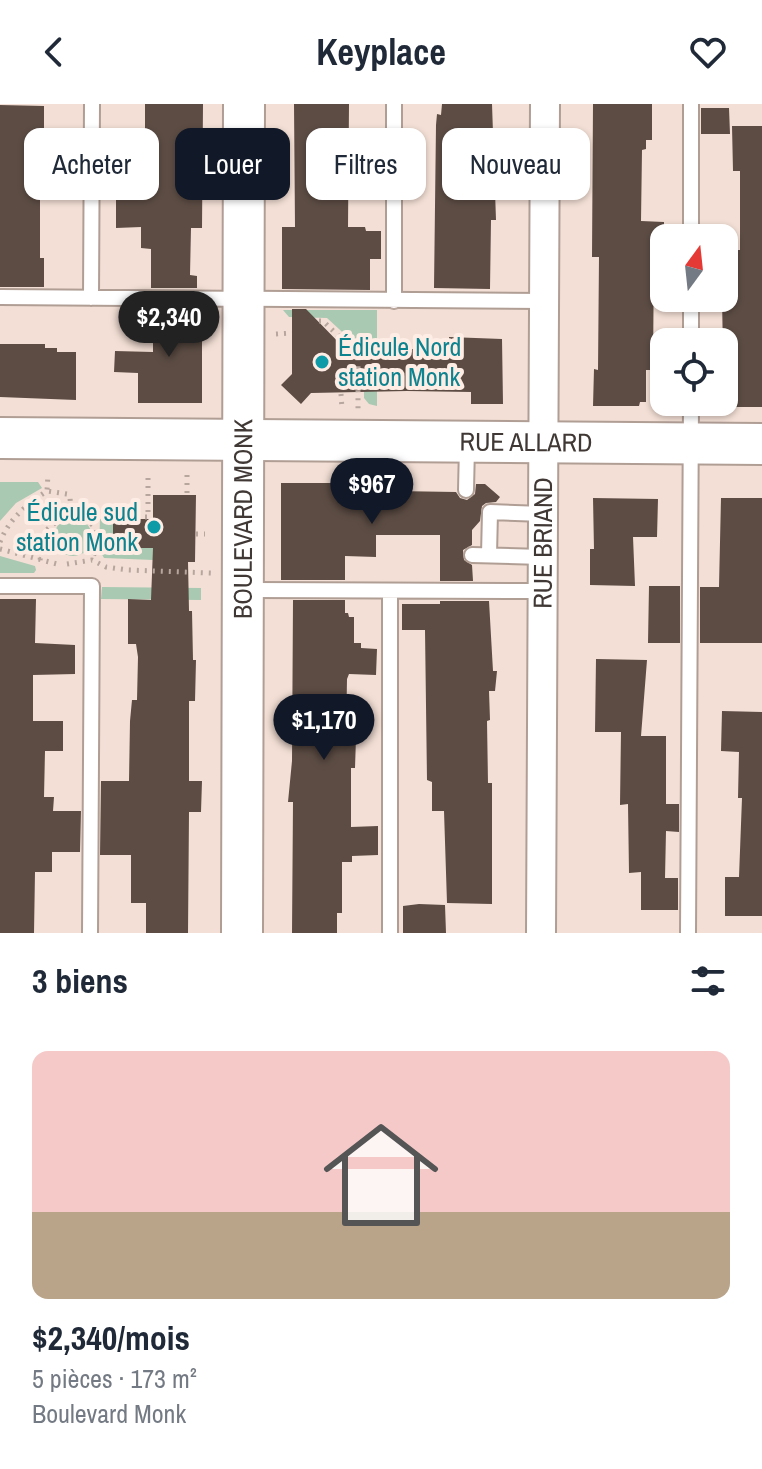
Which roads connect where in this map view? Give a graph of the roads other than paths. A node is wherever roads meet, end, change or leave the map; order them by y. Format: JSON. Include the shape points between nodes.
{"nodes":[{"id":1,"x":92,"y":104,"type":"edge"},
{"id":2,"x":244,"y":104,"type":"edge"},
{"id":3,"x":394,"y":104,"type":"edge"},
{"id":4,"x":545,"y":104,"type":"edge"},
{"id":5,"x":691,"y":104,"type":"edge"},
{"id":6,"x":691,"y":224,"type":"edge"},
{"id":7,"x":0,"y":297,"type":"edge"},
{"id":8,"x":91,"y":298,"type":"junction"},
{"id":9,"x":244,"y":300,"type":"junction"},
{"id":10,"x":394,"y":301,"type":"junction"},
{"id":11,"x":545,"y":301,"type":"junction"},
{"id":12,"x":691,"y":416,"type":"edge"},
{"id":13,"x":0,"y":438,"type":"edge"},
{"id":14,"x":243,"y":440,"type":"junction"},
{"id":15,"x":467,"y":441,"type":"junction"},
{"id":16,"x":544,"y":442,"type":"junction"},
{"id":17,"x":691,"y":443,"type":"junction"},
{"id":18,"x":762,"y":444,"type":"edge"},
{"id":19,"x":466,"y":490,"type":"dead end"},
{"id":20,"x":543,"y":514,"type":"junction"},
{"id":21,"x":472,"y":555,"type":"dead end"},
{"id":22,"x":489,"y":555,"type":"junction"},
{"id":23,"x":542,"y":557,"type":"junction"},
{"id":24,"x":227,"y":581,"type":"junction"},
{"id":25,"x":0,"y":586,"type":"edge"},
{"id":26,"x":390,"y":591,"type":"junction"},
{"id":27,"x":542,"y":591,"type":"junction"},
{"id":28,"x":90,"y":933,"type":"edge"},
{"id":29,"x":242,"y":933,"type":"edge"},
{"id":30,"x":390,"y":933,"type":"edge"},
{"id":31,"x":541,"y":933,"type":"edge"},
{"id":32,"x":688,"y":933,"type":"edge"}],
"edges":[{"from":1,"to":8,"type":"lane"},
{"from":2,"to":9,"type":"street","name":"BOULEVARD MONK"},
{"from":3,"to":10,"type":"lane"},
{"from":4,"to":11,"type":"street","name":"RUE BRIAND"},
{"from":5,"to":6,"type":"lane"},
{"from":7,"to":8,"type":"lane"},
{"from":8,"to":9,"type":"lane"},
{"from":9,"to":10,"type":"lane"},
{"from":9,"to":14,"type":"street","name":"BOULEVARD MONK"},
{"from":10,"to":11,"type":"lane"},
{"from":11,"to":16,"type":"street","name":"RUE BRIAND"},
{"from":12,"to":17,"type":"lane"},
{"from":13,"to":14,"type":"street","name":"RUE ALLARD"},
{"from":14,"to":15,"type":"street","name":"RUE ALLARD"},
{"from":14,"to":24,"type":"street","name":"BOULEVARD MONK"},
{"from":15,"to":16,"type":"street","name":"RUE ALLARD"},
{"from":15,"to":19,"type":"lane"},
{"from":16,"to":17,"type":"street","name":"RUE ALLARD"},
{"from":16,"to":20,"type":"street","name":"RUE BRIAND"},
{"from":17,"to":18,"type":"street","name":"RUE ALLARD"},
{"from":17,"to":32,"type":"lane"},
{"from":20,"to":22,"type":"lane","via":[[490,512]]},
{"from":20,"to":23,"type":"street","name":"RUE BRIAND"},
{"from":21,"to":22,"type":"lane"},
{"from":22,"to":23,"type":"lane"},
{"from":23,"to":27,"type":"street","name":"RUE BRIAND"},
{"from":24,"to":26,"type":"lane"},
{"from":24,"to":29,"type":"street","name":"BOULEVARD MONK"},
{"from":25,"to":28,"type":"lane","via":[[92,586]]},
{"from":26,"to":27,"type":"lane"},
{"from":26,"to":30,"type":"lane"},
{"from":27,"to":31,"type":"street","name":"RUE BRIAND"}]}
